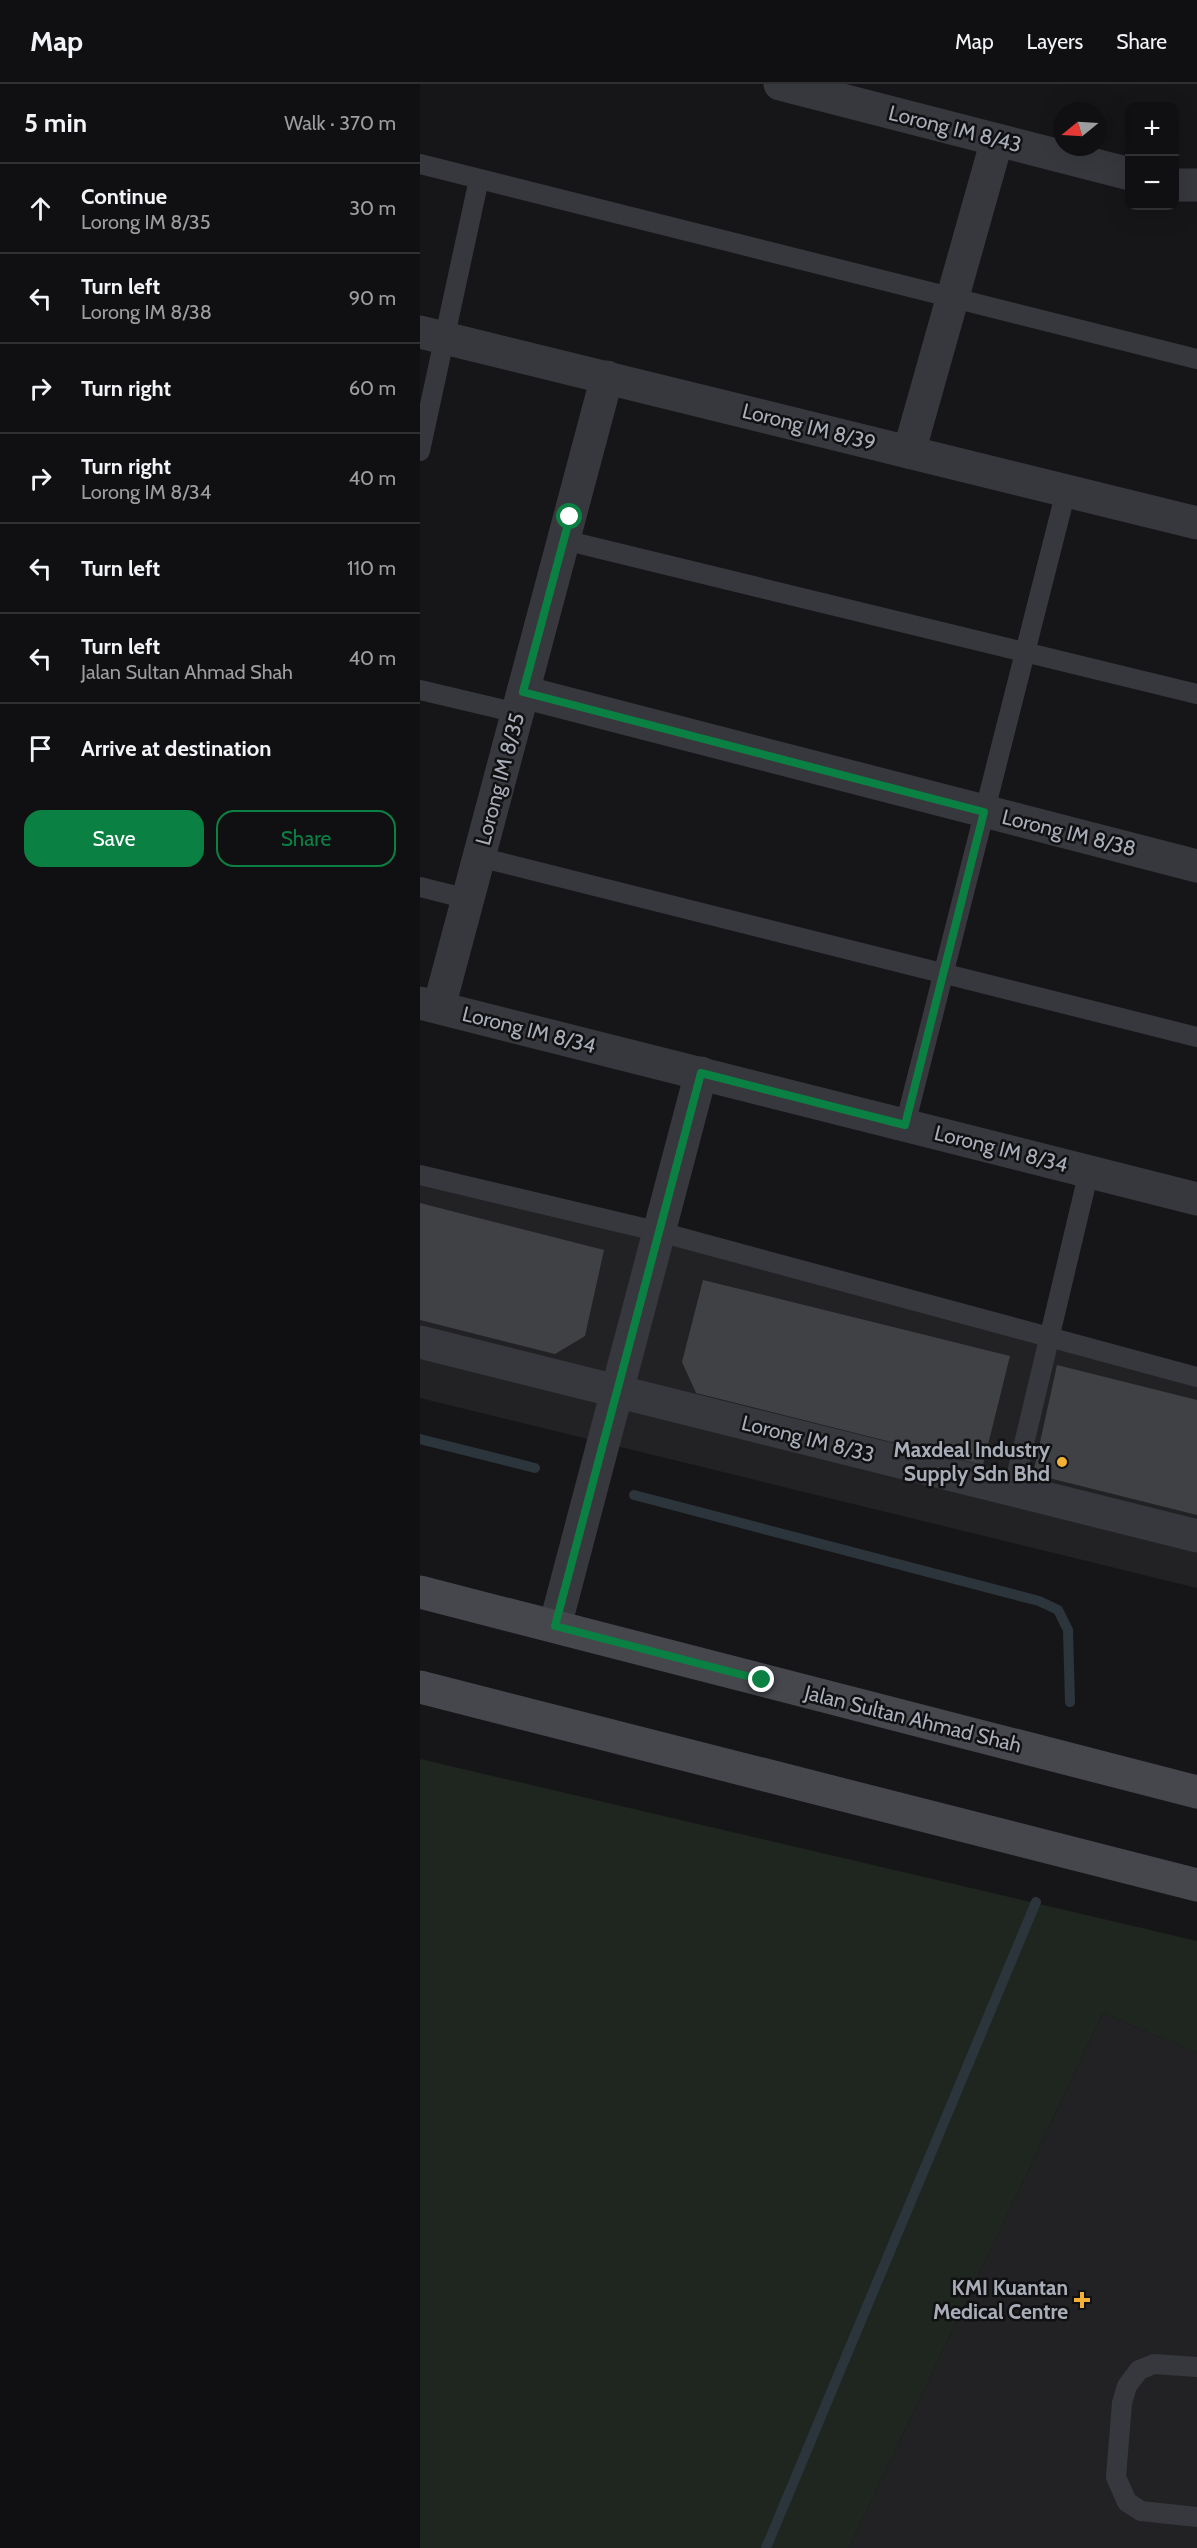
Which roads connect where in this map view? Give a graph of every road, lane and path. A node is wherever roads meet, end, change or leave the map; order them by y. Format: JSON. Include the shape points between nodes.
{"nodes":[{"id":1,"x":780,"y":84,"type":"edge"},
{"id":2,"x":997,"y":140,"type":"junction"},
{"id":3,"x":420,"y":164,"type":"edge"},
{"id":4,"x":1125,"y":173,"type":"edge"},
{"id":5,"x":479,"y":179,"type":"junction"},
{"id":6,"x":1179,"y":185,"type":"edge"},
{"id":7,"x":1197,"y":185,"type":"edge"},
{"id":8,"x":952,"y":297,"type":"junction"},
{"id":9,"x":432,"y":335,"type":"edge"},
{"id":10,"x":1197,"y":359,"type":"edge"},
{"id":11,"x":607,"y":377,"type":"junction"},
{"id":12,"x":420,"y":451,"type":"edge"},
{"id":13,"x":909,"y":452,"type":"junction"},
{"id":14,"x":1066,"y":491,"type":"junction"},
{"id":15,"x":1197,"y":523,"type":"edge"},
{"id":16,"x":564,"y":540,"type":"junction"},
{"id":17,"x":1025,"y":652,"type":"junction"},
{"id":18,"x":420,"y":690,"type":"edge"},
{"id":19,"x":1197,"y":694,"type":"edge"},
{"id":20,"x":520,"y":703,"type":"junction"},
{"id":21,"x":984,"y":812,"type":"junction"},
{"id":22,"x":479,"y":857,"type":"junction"},
{"id":23,"x":1197,"y":866,"type":"edge"},
{"id":24,"x":420,"y":887,"type":"edge"},
{"id":25,"x":468,"y":899,"type":"junction"},
{"id":26,"x":943,"y":974,"type":"junction"},
{"id":27,"x":429,"y":1005,"type":"edge"},
{"id":28,"x":1197,"y":1037,"type":"edge"},
{"id":29,"x":701,"y":1073,"type":"junction"},
{"id":30,"x":905,"y":1125,"type":"junction"},
{"id":31,"x":1089,"y":1171,"type":"junction"},
{"id":32,"x":420,"y":1175,"type":"edge"},
{"id":33,"x":1197,"y":1199,"type":"edge"},
{"id":34,"x":660,"y":1232,"type":"junction"},
{"id":35,"x":1050,"y":1337,"type":"junction"},
{"id":36,"x":420,"y":1342,"type":"edge"},
{"id":37,"x":1197,"y":1377,"type":"edge"},
{"id":38,"x":617,"y":1391,"type":"junction"},
{"id":39,"x":1013,"y":1490,"type":"junction"},
{"id":40,"x":1197,"y":1536,"type":"edge"},
{"id":41,"x":420,"y":1592,"type":"edge"},
{"id":42,"x":555,"y":1626,"type":"junction"},
{"id":43,"x":420,"y":1686,"type":"edge"},
{"id":44,"x":1197,"y":1792,"type":"edge"},
{"id":45,"x":1197,"y":1885,"type":"edge"},
{"id":46,"x":1197,"y":2367,"type":"edge"},
{"id":47,"x":1197,"y":2517,"type":"edge"}],
"edges":[{"from":1,"to":2,"type":"street","name":"Lorong IM 8/43"},
{"from":2,"to":4,"type":"street","name":"Lorong IM 8/43"},
{"from":2,"to":8,"type":"street"},
{"from":3,"to":5,"type":"lane"},
{"from":5,"to":8,"type":"lane"},
{"from":5,"to":9,"type":"lane"},
{"from":6,"to":7,"type":"street"},
{"from":8,"to":10,"type":"lane"},
{"from":8,"to":13,"type":"street"},
{"from":9,"to":11,"type":"street","name":"Lorong IM 8/39"},
{"from":9,"to":12,"type":"lane"},
{"from":11,"to":13,"type":"street","name":"Lorong IM 8/39"},
{"from":11,"to":16,"type":"street","name":"Lorong IM 8/35"},
{"from":13,"to":14,"type":"street","name":"Lorong IM 8/39"},
{"from":14,"to":15,"type":"street","name":"Lorong IM 8/39"},
{"from":14,"to":17,"type":"lane"},
{"from":16,"to":17,"type":"lane"},
{"from":16,"to":20,"type":"street","name":"Lorong IM 8/35"},
{"from":17,"to":19,"type":"lane"},
{"from":17,"to":21,"type":"lane"},
{"from":18,"to":20,"type":"lane"},
{"from":20,"to":21,"type":"street","name":"Lorong IM 8/38"},
{"from":20,"to":22,"type":"street","name":"Lorong IM 8/35"},
{"from":21,"to":23,"type":"street","name":"Lorong IM 8/38"},
{"from":21,"to":26,"type":"lane"},
{"from":22,"to":25,"type":"street","name":"Lorong IM 8/35"},
{"from":22,"to":26,"type":"lane"},
{"from":24,"to":25,"type":"lane"},
{"from":25,"to":27,"type":"street","name":"Lorong IM 8/35"},
{"from":26,"to":28,"type":"lane"},
{"from":26,"to":30,"type":"lane"},
{"from":27,"to":29,"type":"street","name":"Lorong IM 8/34"},
{"from":29,"to":30,"type":"street","name":"Lorong IM 8/34"},
{"from":29,"to":34,"type":"street"},
{"from":30,"to":31,"type":"street","name":"Lorong IM 8/34"},
{"from":31,"to":33,"type":"street","name":"Lorong IM 8/34"},
{"from":31,"to":35,"type":"lane"},
{"from":32,"to":34,"type":"lane"},
{"from":34,"to":35,"type":"lane"},
{"from":34,"to":38,"type":"street"},
{"from":35,"to":37,"type":"lane"},
{"from":35,"to":39,"type":"lane"},
{"from":36,"to":38,"type":"street","name":"Lorong IM 8/33"},
{"from":38,"to":39,"type":"street","name":"Lorong IM 8/33"},
{"from":38,"to":42,"type":"street"},
{"from":39,"to":40,"type":"street","name":"Lorong IM 8/33"},
{"from":41,"to":42,"type":"main road","name":"Jalan Sultan Ahmad Shah"},
{"from":42,"to":44,"type":"main road","name":"Jalan Sultan Ahmad Shah"},
{"from":43,"to":45,"type":"main road"},
{"from":46,"to":47,"type":"lane","via":[[1154,2364],[1139,2370],[1133,2378],[1122,2403],[1116,2477],[1127,2502],[1141,2511]]}]}
